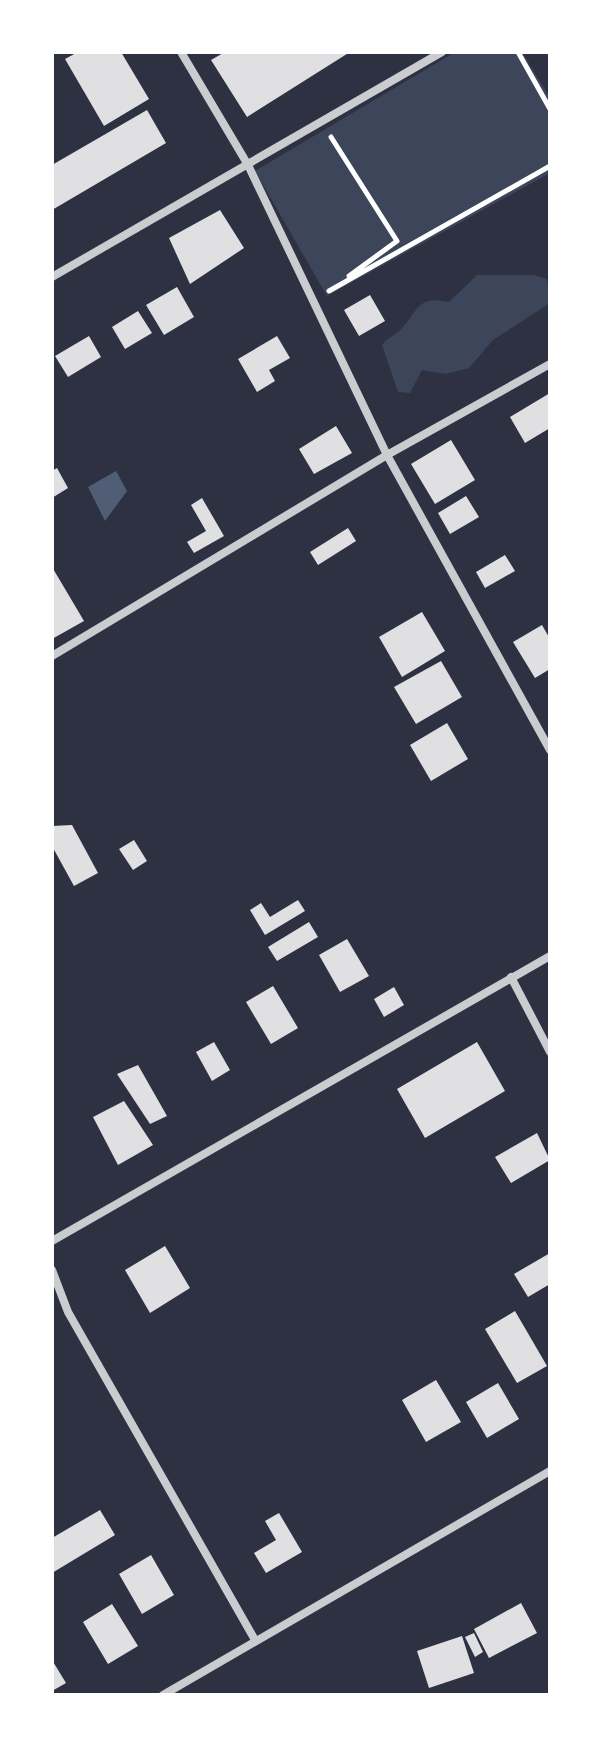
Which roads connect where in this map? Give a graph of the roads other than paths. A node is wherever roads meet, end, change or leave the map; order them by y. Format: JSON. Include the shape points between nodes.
{"nodes":[{"id":1,"x":181,"y":52,"type":"edge"},
{"id":2,"x":442,"y":52,"type":"edge"},
{"id":3,"x":248,"y":165,"type":"junction"},
{"id":4,"x":52,"y":277,"type":"edge"},
{"id":5,"x":550,"y":364,"type":"edge"},
{"id":6,"x":387,"y":455,"type":"junction"},
{"id":7,"x":52,"y":656,"type":"edge"},
{"id":8,"x":550,"y":750,"type":"edge"},
{"id":9,"x":550,"y":956,"type":"edge"},
{"id":10,"x":511,"y":977,"type":"junction"},
{"id":11,"x":550,"y":1052,"type":"edge"},
{"id":12,"x":52,"y":1241,"type":"edge"},
{"id":13,"x":52,"y":1270,"type":"edge"},
{"id":14,"x":550,"y":1471,"type":"edge"},
{"id":15,"x":255,"y":1640,"type":"junction"},
{"id":16,"x":163,"y":1695,"type":"edge"}],
"edges":[{"from":1,"to":3,"type":"street"},
{"from":2,"to":3,"type":"street"},
{"from":3,"to":4,"type":"street"},
{"from":3,"to":6,"type":"street"},
{"from":5,"to":6,"type":"street"},
{"from":6,"to":7,"type":"street"},
{"from":6,"to":8,"type":"street"},
{"from":9,"to":10,"type":"street"},
{"from":10,"to":11,"type":"street"},
{"from":10,"to":12,"type":"street"},
{"from":13,"to":15,"type":"street","via":[[68,1312]]},
{"from":14,"to":15,"type":"street"},
{"from":15,"to":16,"type":"street"}]}
